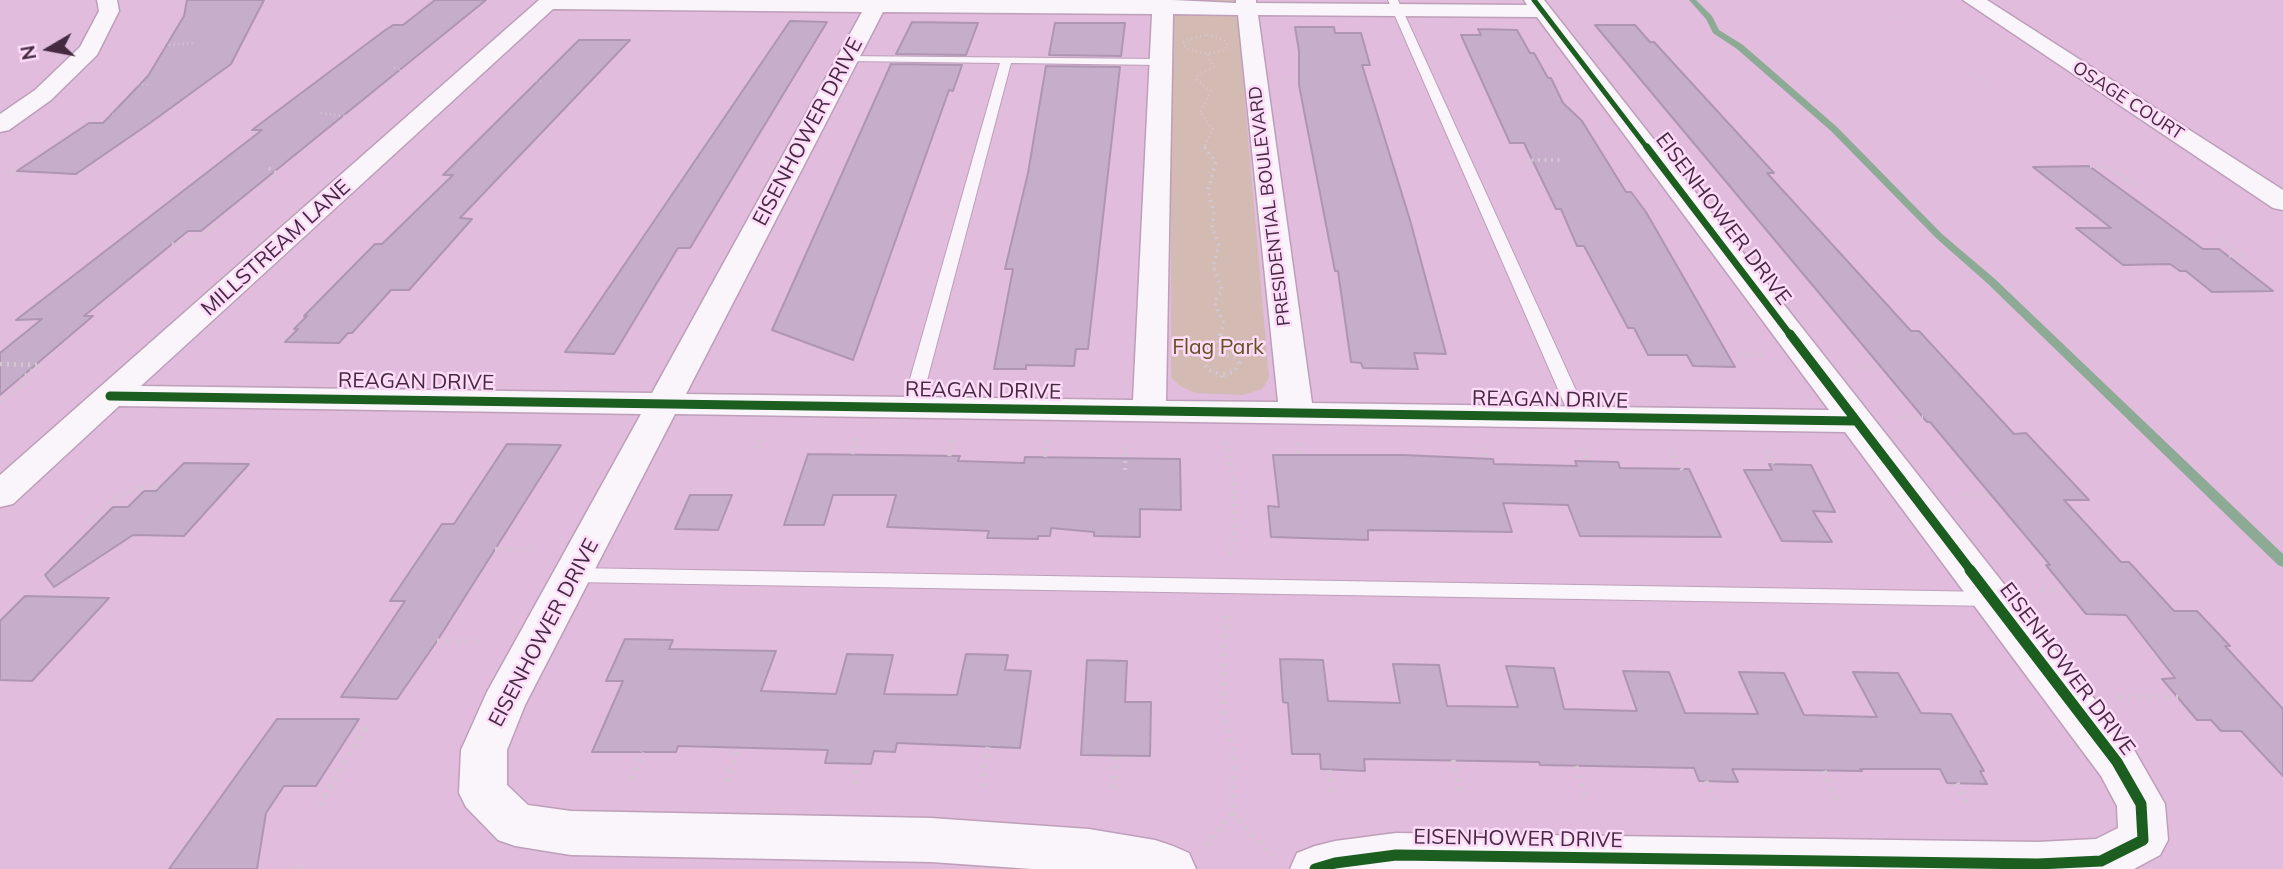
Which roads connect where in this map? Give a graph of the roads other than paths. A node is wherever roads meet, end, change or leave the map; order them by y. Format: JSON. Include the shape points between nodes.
{"nodes":[{"id":1,"x":107,"y":0,"type":"edge"},
{"id":2,"x":1973,"y":0,"type":"edge"},
{"id":3,"x":550,"y":2,"type":"edge"},
{"id":4,"x":1163,"y":4,"type":"edge"},
{"id":5,"x":1246,"y":4,"type":"edge"},
{"id":6,"x":876,"y":5,"type":"junction"},
{"id":7,"x":1395,"y":5,"type":"edge"},
{"id":8,"x":1538,"y":6,"type":"edge"},
{"id":9,"x":847,"y":58,"type":"junction"},
{"id":10,"x":1006,"y":60,"type":"junction"},
{"id":11,"x":1159,"y":62,"type":"junction"},
{"id":12,"x":0,"y":125,"type":"edge"},
{"id":13,"x":2283,"y":202,"type":"edge"},
{"id":14,"x":110,"y":396,"type":"junction"},
{"id":15,"x":665,"y":402,"type":"junction"},
{"id":16,"x":911,"y":407,"type":"junction"},
{"id":17,"x":1149,"y":412,"type":"junction"},
{"id":18,"x":1855,"y":421,"type":"junction"},
{"id":19,"x":1297,"y":429,"type":"junction"},
{"id":20,"x":1581,"y":434,"type":"junction"},
{"id":21,"x":0,"y":495,"type":"edge"},
{"id":22,"x":573,"y":575,"type":"junction"},
{"id":23,"x":1992,"y":599,"type":"junction"},
{"id":24,"x":1185,"y":861,"type":"edge"},
{"id":25,"x":1315,"y":869,"type":"edge"}],
"edges":[{"from":1,"to":12,"type":"street","via":[[109,11],[89,50],[44,95]]},
{"from":2,"to":13,"type":"street","name":"OSAGE COURT"},
{"from":3,"to":6,"type":"street"},
{"from":3,"to":14,"type":"street","name":"MILLSTREAM LANE"},
{"from":4,"to":5,"type":"street"},
{"from":4,"to":6,"type":"street"},
{"from":4,"to":11,"type":"street"},
{"from":5,"to":7,"type":"street"},
{"from":5,"to":19,"type":"street","name":"PRESIDENTIAL BOULEVARD"},
{"from":6,"to":9,"type":"street","name":"EISENHOWER DRIVE"},
{"from":7,"to":8,"type":"street"},
{"from":7,"to":20,"type":"lane"},
{"from":8,"to":18,"type":"street","name":"EISENHOWER DRIVE"},
{"from":9,"to":10,"type":"lane"},
{"from":9,"to":15,"type":"street","name":"EISENHOWER DRIVE"},
{"from":10,"to":11,"type":"lane"},
{"from":10,"to":16,"type":"lane"},
{"from":11,"to":17,"type":"street"},
{"from":14,"to":15,"type":"street","name":"REAGAN DRIVE"},
{"from":14,"to":21,"type":"street","name":"MILLSTREAM LANE"},
{"from":15,"to":16,"type":"street","name":"REAGAN DRIVE"},
{"from":15,"to":22,"type":"street","name":"EISENHOWER DRIVE"},
{"from":16,"to":17,"type":"street","name":"REAGAN DRIVE"},
{"from":17,"to":19,"type":"street","name":"REAGAN DRIVE"},
{"from":18,"to":20,"type":"street","name":"REAGAN DRIVE"},
{"from":18,"to":23,"type":"street","name":"EISENHOWER DRIVE"},
{"from":19,"to":20,"type":"street","name":"REAGAN DRIVE"},
{"from":22,"to":23,"type":"lane"},
{"from":22,"to":24,"type":"street","name":"EISENHOWER DRIVE","via":[[484,750],[483,793],[515,825],[571,833],[931,840]]},
{"from":23,"to":25,"type":"street","name":"EISENHOWER DRIVE","via":[[2118,761],[2141,804],[2143,841],[2101,861],[2038,864],[1396,855]]}]}
